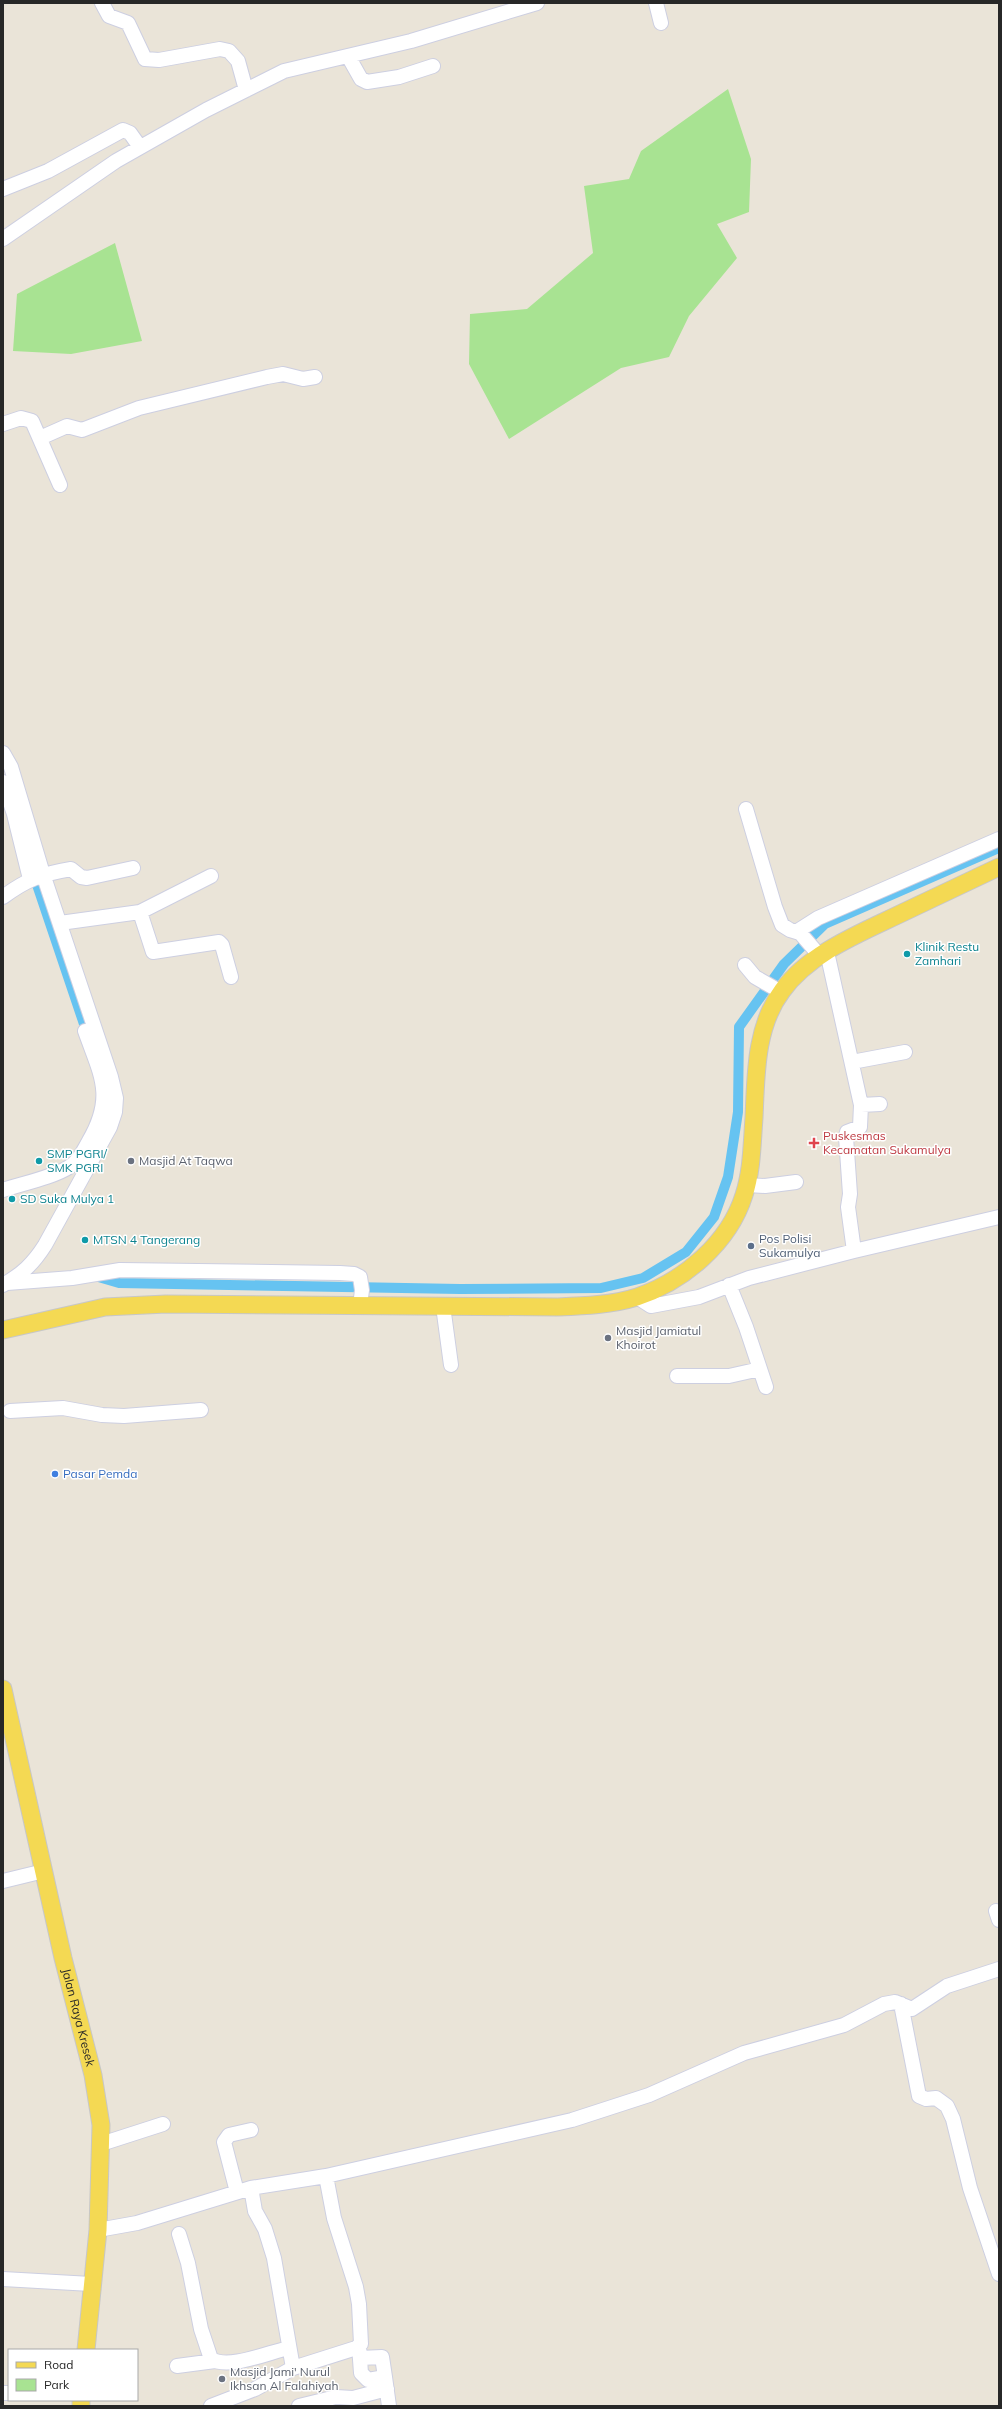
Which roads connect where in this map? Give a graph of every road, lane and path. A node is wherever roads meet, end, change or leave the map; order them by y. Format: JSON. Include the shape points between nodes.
{"nodes":[{"id":1,"x":102,"y":3,"type":"edge"},
{"id":2,"x":537,"y":3,"type":"edge"},
{"id":3,"x":656,"y":3,"type":"edge"},
{"id":4,"x":661,"y":23,"type":"dead end"},
{"id":5,"x":348,"y":56,"type":"junction"},
{"id":6,"x":433,"y":66,"type":"dead end"},
{"id":7,"x":246,"y":90,"type":"junction"},
{"id":8,"x":140,"y":147,"type":"junction"},
{"id":9,"x":3,"y":189,"type":"edge"},
{"id":10,"x":3,"y":239,"type":"edge"},
{"id":11,"x":315,"y":377,"type":"dead end"},
{"id":12,"x":3,"y":424,"type":"edge"},
{"id":13,"x":40,"y":438,"type":"junction"},
{"id":14,"x":60,"y":485,"type":"dead end"},
{"id":15,"x":3,"y":753,"type":"edge"},
{"id":16,"x":3,"y":782,"type":"edge"},
{"id":17,"x":746,"y":809,"type":"dead end"},
{"id":18,"x":999,"y":839,"type":"edge"},
{"id":19,"x":999,"y":867,"type":"edge"},
{"id":20,"x":133,"y":868,"type":"dead end"},
{"id":21,"x":211,"y":876,"type":"dead end"},
{"id":22,"x":36,"y":877,"type":"junction"},
{"id":23,"x":3,"y":897,"type":"edge"},
{"id":24,"x":140,"y":912,"type":"junction"},
{"id":25,"x":60,"y":923,"type":"junction"},
{"id":26,"x":798,"y":932,"type":"junction"},
{"id":27,"x":820,"y":951,"type":"junction"},
{"id":28,"x":745,"y":965,"type":"dead end"},
{"id":29,"x":231,"y":977,"type":"dead end"},
{"id":30,"x":777,"y":990,"type":"junction"},
{"id":31,"x":85,"y":1031,"type":"dead end"},
{"id":32,"x":904,"y":1052,"type":"dead end"},
{"id":33,"x":852,"y":1062,"type":"junction"},
{"id":34,"x":880,"y":1104,"type":"dead end"},
{"id":35,"x":861,"y":1105,"type":"junction"},
{"id":36,"x":796,"y":1182,"type":"dead end"},
{"id":37,"x":746,"y":1185,"type":"junction"},
{"id":38,"x":3,"y":1190,"type":"edge"},
{"id":39,"x":999,"y":1217,"type":"edge"},
{"id":40,"x":854,"y":1251,"type":"junction"},
{"id":41,"x":4,"y":1284,"type":"edge"},
{"id":42,"x":729,"y":1285,"type":"junction"},
{"id":43,"x":361,"y":1292,"type":"junction"},
{"id":44,"x":637,"y":1297,"type":"junction"},
{"id":45,"x":443,"y":1306,"type":"junction"},
{"id":46,"x":3,"y":1330,"type":"edge"},
{"id":47,"x":451,"y":1365,"type":"dead end"},
{"id":48,"x":760,"y":1369,"type":"junction"},
{"id":49,"x":677,"y":1376,"type":"dead end"},
{"id":50,"x":766,"y":1387,"type":"dead end"},
{"id":51,"x":201,"y":1410,"type":"dead end"},
{"id":52,"x":10,"y":1411,"type":"dead end"},
{"id":53,"x":3,"y":1689,"type":"edge"},
{"id":54,"x":44,"y":1871,"type":"junction"},
{"id":55,"x":3,"y":1881,"type":"edge"},
{"id":56,"x":999,"y":1969,"type":"edge"},
{"id":57,"x":901,"y":2004,"type":"junction"},
{"id":58,"x":164,"y":2124,"type":"dead end"},
{"id":59,"x":251,"y":2130,"type":"dead end"},
{"id":60,"x":101,"y":2144,"type":"junction"},
{"id":61,"x":326,"y":2176,"type":"junction"},
{"id":62,"x":244,"y":2190,"type":"junction"},
{"id":63,"x":98,"y":2230,"type":"junction"},
{"id":64,"x":179,"y":2234,"type":"dead end"},
{"id":65,"x":999,"y":2274,"type":"edge"},
{"id":66,"x":3,"y":2279,"type":"edge"},
{"id":67,"x":91,"y":2284,"type":"junction"},
{"id":68,"x":289,"y":2348,"type":"junction"},
{"id":69,"x":86,"y":2349,"type":"edge"},
{"id":70,"x":359,"y":2352,"type":"junction"},
{"id":71,"x":215,"y":2361,"type":"junction"},
{"id":72,"x":177,"y":2366,"type":"dead end"},
{"id":73,"x":293,"y":2368,"type":"junction"},
{"id":74,"x":386,"y":2383,"type":"junction"},
{"id":75,"x":217,"y":2405,"type":"edge"},
{"id":76,"x":299,"y":2406,"type":"edge"},
{"id":77,"x":390,"y":2406,"type":"edge"}],
"edges":[{"from":1,"to":7,"type":"street","via":[[109,16],[128,23],[145,59],[159,60],[220,49],[229,51],[238,61]]},
{"from":2,"to":5,"type":"street","via":[[465,26]]},
{"from":3,"to":4,"type":"street"},
{"from":5,"to":6,"type":"street","via":[[361,79],[366,82],[399,77]]},
{"from":5,"to":7,"type":"street","via":[[289,69]]},
{"from":7,"to":8,"type":"street"},
{"from":8,"to":9,"type":"street","via":[[130,133],[123,130],[48,171]]},
{"from":8,"to":10,"type":"street","via":[[97,172]]},
{"from":11,"to":13,"type":"street","via":[[303,379],[283,374],[267,377],[139,408],[82,430],[68,426]]},
{"from":12,"to":13,"type":"street","via":[[27,418],[34,424]]},
{"from":13,"to":14,"type":"street"},
{"from":15,"to":22,"type":"street","via":[[10,767]]},
{"from":16,"to":22,"type":"street"},
{"from":17,"to":26,"type":"street","via":[[779,919],[786,928]]},
{"from":18,"to":26,"type":"street","via":[[818,918]]},
{"from":19,"to":27,"type":"main road"},
{"from":20,"to":22,"type":"street","via":[[87,878],[71,870]]},
{"from":21,"to":24,"type":"street"},
{"from":22,"to":23,"type":"street"},
{"from":22,"to":25,"type":"street"},
{"from":24,"to":25,"type":"street"},
{"from":24,"to":29,"type":"street","via":[[153,952],[220,942]]},
{"from":25,"to":41,"type":"street","via":[[111,1077],[116,1098],[115,1112],[110,1127],[62,1217],[35,1261],[24,1272]]},
{"from":26,"to":27,"type":"street"},
{"from":27,"to":30,"type":"main road"},
{"from":27,"to":33,"type":"street"},
{"from":28,"to":30,"type":"street"},
{"from":30,"to":37,"type":"main road","via":[[758,1050],[752,1146]]},
{"from":31,"to":38,"type":"street","via":[[104,1088],[104,1108],[97,1127],[80,1157],[69,1167]]},
{"from":32,"to":33,"type":"street"},
{"from":33,"to":35,"type":"street"},
{"from":34,"to":35,"type":"street"},
{"from":35,"to":40,"type":"street","via":[[862,1124],[847,1132],[846,1137],[850,1194],[848,1207]]},
{"from":36,"to":37,"type":"street","via":[[765,1186]]},
{"from":37,"to":44,"type":"main road","via":[[732,1221],[714,1247],[685,1271]]},
{"from":39,"to":40,"type":"street"},
{"from":40,"to":42,"type":"street"},
{"from":41,"to":43,"type":"street","via":[[40,1282],[120,1270],[340,1273],[358,1275]]},
{"from":42,"to":44,"type":"street","via":[[699,1297],[651,1306]]},
{"from":42,"to":48,"type":"street"},
{"from":43,"to":45,"type":"main road"},
{"from":43,"to":46,"type":"main road","via":[[105,1307]]},
{"from":44,"to":45,"type":"main road","via":[[593,1305],[557,1307]]},
{"from":45,"to":47,"type":"street"},
{"from":48,"to":49,"type":"street","via":[[729,1376]]},
{"from":48,"to":50,"type":"street"},
{"from":51,"to":52,"type":"street","via":[[124,1416],[63,1408]]},
{"from":53,"to":54,"type":"main road","name":"Jalan Raya Kresek"},
{"from":54,"to":55,"type":"street"},
{"from":54,"to":60,"type":"main road","name":"Jalan Raya Kresek","via":[[93,2075],[101,2125]]},
{"from":56,"to":57,"type":"street","via":[[947,1986],[912,2009]]},
{"from":57,"to":61,"type":"street","via":[[884,2004],[844,2025],[744,2054],[649,2095],[572,2120]]},
{"from":57,"to":65,"type":"street","via":[[915,2068],[917,2092],[919,2096],[926,2099],[936,2098],[948,2106],[970,2188]]},
{"from":58,"to":60,"type":"street"},
{"from":59,"to":62,"type":"street","via":[[229,2135],[224,2142]]},
{"from":60,"to":63,"type":"main road","name":"Jalan Raya Kresek"},
{"from":61,"to":62,"type":"street"},
{"from":61,"to":70,"type":"street","via":[[334,2218],[359,2304]]},
{"from":62,"to":63,"type":"street","via":[[137,2224]]},
{"from":62,"to":68,"type":"street","via":[[265,2229],[274,2258]]},
{"from":63,"to":67,"type":"main road","name":"Jalan Raya Kresek"},
{"from":64,"to":71,"type":"street","via":[[188,2263],[207,2352]]},
{"from":66,"to":67,"type":"street"},
{"from":67,"to":69,"type":"main road","name":"Jalan Raya Kresek"},
{"from":68,"to":71,"type":"street","via":[[242,2360]]},
{"from":68,"to":73,"type":"street"},
{"from":70,"to":73,"type":"street"},
{"from":70,"to":74,"type":"street","via":[[363,2376],[368,2380]]},
{"from":70,"to":74,"type":"street","via":[[382,2357]]},
{"from":71,"to":72,"type":"street"},
{"from":73,"to":75,"type":"street"},
{"from":74,"to":76,"type":"street","via":[[353,2398],[336,2397]]},
{"from":74,"to":77,"type":"street"}]}
